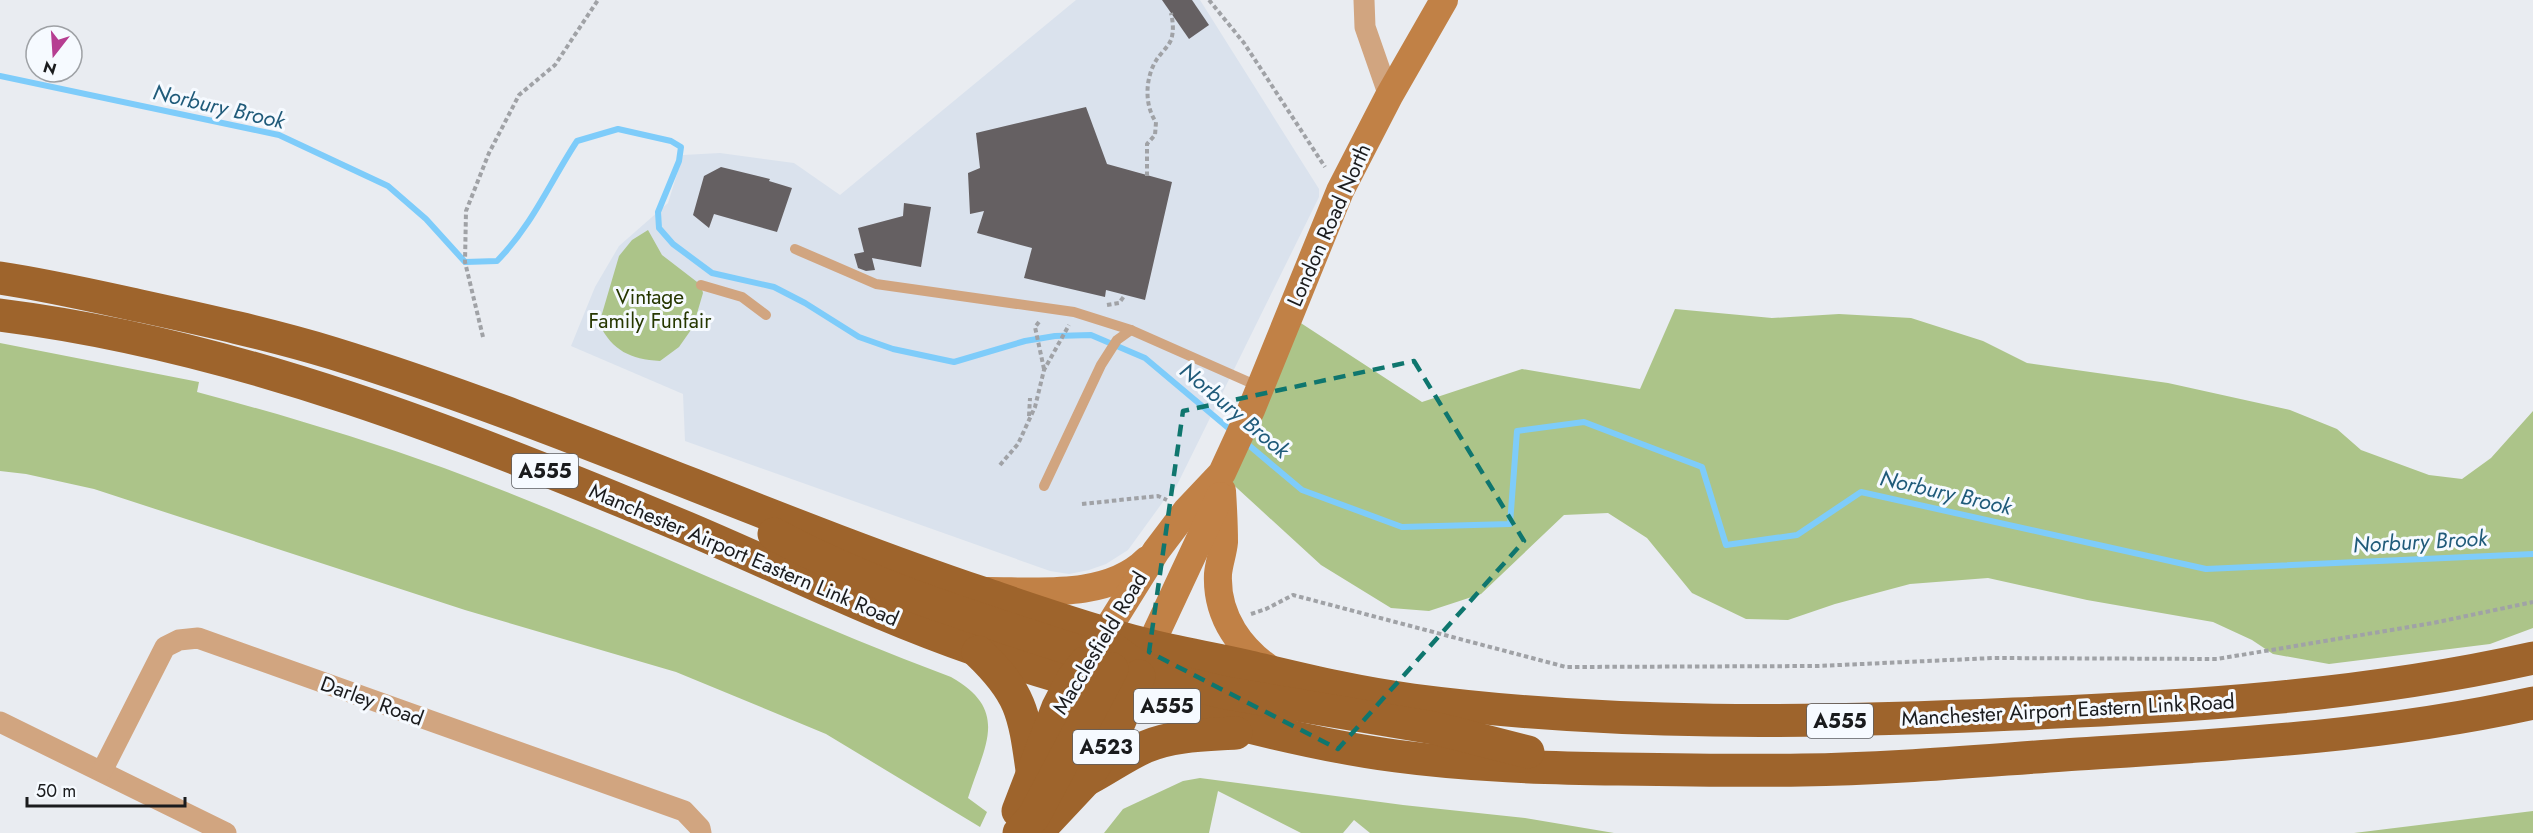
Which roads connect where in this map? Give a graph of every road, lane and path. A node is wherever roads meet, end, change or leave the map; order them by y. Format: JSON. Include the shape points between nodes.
{"nodes":[{"id":1,"x":598,"y":0,"type":"edge"},
{"id":2,"x":1209,"y":0,"type":"edge"},
{"id":3,"x":1364,"y":0,"type":"edge"},
{"id":4,"x":1444,"y":0,"type":"edge"},
{"id":5,"x":1171,"y":13,"type":"dead end"},
{"id":6,"x":1389,"y":96,"type":"junction"},
{"id":7,"x":1147,"y":176,"type":"dead end"},
{"id":8,"x":1340,"y":191,"type":"junction"},
{"id":9,"x":795,"y":249,"type":"dead end"},
{"id":10,"x":0,"y":278,"type":"edge"},
{"id":11,"x":701,"y":285,"type":"dead end"},
{"id":12,"x":0,"y":315,"type":"edge"},
{"id":13,"x":766,"y":315,"type":"dead end"},
{"id":14,"x":1035,"y":327,"type":"dead end"},
{"id":15,"x":1068,"y":327,"type":"dead end"},
{"id":16,"x":1131,"y":330,"type":"junction"},
{"id":17,"x":483,"y":337,"type":"dead end"},
{"id":18,"x":1044,"y":370,"type":"junction"},
{"id":19,"x":1030,"y":398,"type":"dead end"},
{"id":20,"x":1256,"y":398,"type":"junction"},
{"id":21,"x":1029,"y":420,"type":"junction"},
{"id":22,"x":1000,"y":465,"type":"dead end"},
{"id":23,"x":662,"y":472,"type":"junction"},
{"id":24,"x":1224,"y":474,"type":"junction"},
{"id":25,"x":1044,"y":486,"type":"dead end"},
{"id":26,"x":1082,"y":504,"type":"dead end"},
{"id":27,"x":1188,"y":510,"type":"junction"},
{"id":28,"x":1156,"y":551,"type":"junction"},
{"id":29,"x":977,"y":591,"type":"junction"},
{"id":30,"x":2533,"y":602,"type":"edge"},
{"id":31,"x":1266,"y":609,"type":"dead end"},
{"id":32,"x":976,"y":650,"type":"junction"},
{"id":33,"x":2533,"y":658,"type":"edge"},
{"id":34,"x":1114,"y":665,"type":"junction"},
{"id":35,"x":1276,"y":673,"type":"junction"},
{"id":36,"x":2533,"y":703,"type":"edge"},
{"id":37,"x":0,"y":722,"type":"edge"},
{"id":38,"x":1262,"y":731,"type":"junction"},
{"id":39,"x":1594,"y":769,"type":"junction"},
{"id":40,"x":102,"y":771,"type":"junction"},
{"id":41,"x":1032,"y":771,"type":"junction"},
{"id":42,"x":1086,"y":780,"type":"junction"},
{"id":43,"x":226,"y":833,"type":"edge"},
{"id":44,"x":701,"y":833,"type":"edge"},
{"id":45,"x":1014,"y":833,"type":"edge"},
{"id":46,"x":1019,"y":833,"type":"edge"},
{"id":47,"x":1036,"y":833,"type":"edge"}],
"edges":[{"from":1,"to":17,"type":"path","via":[[555,65],[519,95],[466,210],[465,262]]},
{"from":2,"to":8,"type":"path","via":[[1244,43]]},
{"from":3,"to":6,"type":"street","via":[[1365,27]]},
{"from":4,"to":6,"type":"main road","name":"London Road North"},
{"from":5,"to":7,"type":"path","via":[[1170,42],[1155,62],[1147,94],[1156,122],[1155,135],[1147,144]]},
{"from":6,"to":8,"type":"main road","name":"London Road North"},
{"from":8,"to":20,"type":"main road","name":"London Road North"},
{"from":9,"to":16,"type":"lane","via":[[876,284],[1074,312]]},
{"from":10,"to":23,"type":"highway","name":"Manchester Airport Eastern Link Road","number":"A555","via":[[216,323],[331,353]]},
{"from":11,"to":13,"type":"lane","via":[[742,297]]},
{"from":12,"to":32,"type":"highway","name":"Manchester Airport Eastern Link Road","number":"A555","via":[[114,334],[320,388],[454,434],[690,530],[905,625]]},
{"from":14,"to":18,"type":"path"},
{"from":15,"to":18,"type":"path"},
{"from":16,"to":20,"type":"lane"},
{"from":16,"to":25,"type":"lane","via":[[1117,340],[1101,365]]},
{"from":18,"to":21,"type":"path"},
{"from":19,"to":21,"type":"path"},
{"from":20,"to":24,"type":"main road","name":"London Road North"},
{"from":21,"to":22,"type":"path","via":[[1018,444]]},
{"from":23,"to":29,"type":"highway","name":"Manchester Airport Eastern Link Road","number":"A555"},
{"from":23,"to":34,"type":"highway","via":[[846,570],[949,610]]},
{"from":24,"to":27,"type":"main road","name":"Macclesfield Road"},
{"from":24,"to":34,"type":"main road","name":"Macclesfield Road"},
{"from":24,"to":35,"type":"main road","via":[[1224,543],[1218,573],[1222,607],[1237,639]]},
{"from":26,"to":27,"type":"path","via":[[1158,496]]},
{"from":27,"to":28,"type":"main road","name":"Macclesfield Road"},
{"from":28,"to":29,"type":"main road","via":[[1137,569],[1107,583],[1065,591]]},
{"from":28,"to":34,"type":"main road","name":"Macclesfield Road"},
{"from":29,"to":34,"type":"highway","number":"A555"},
{"from":30,"to":31,"type":"path","via":[[2217,659],[1993,658],[1807,666],[1566,667],[1293,595]]},
{"from":32,"to":34,"type":"highway","name":"Manchester Airport Eastern Link Road","number":"A555"},
{"from":32,"to":41,"type":"highway","via":[[996,669],[1017,699]]},
{"from":33,"to":35,"type":"highway","name":"Manchester Airport Eastern Link Road","number":"A555","via":[[2355,689],[2238,702],[1809,722],[1670,721],[1536,713],[1408,700]]},
{"from":34,"to":35,"type":"highway","name":"Manchester Airport Eastern Link Road","number":"A555"},
{"from":34,"to":38,"type":"highway","number":"A555"},
{"from":34,"to":39,"type":"highway","via":[[1226,693],[1434,728]]},
{"from":34,"to":41,"type":"highway","name":"Macclesfield Road","number":"A523","via":[[1058,707]]},
{"from":34,"to":42,"type":"highway","name":"Macclesfield Road","number":"A523","via":[[1115,732]]},
{"from":34,"to":46,"type":"highway","via":[[1034,816]]},
{"from":36,"to":39,"type":"highway","name":"Manchester Airport Eastern Link Road","number":"A555","via":[[2357,732],[2121,752],[1806,770]]},
{"from":37,"to":40,"type":"street"},
{"from":38,"to":39,"type":"highway","name":"Manchester Airport Eastern Link Road","number":"A555","via":[[1395,756],[1529,768]]},
{"from":38,"to":42,"type":"highway","via":[[1199,735],[1158,743]]},
{"from":40,"to":43,"type":"street"},
{"from":40,"to":44,"type":"street","name":"Darley Road","via":[[165,647],[178,640],[198,638],[684,811]]},
{"from":41,"to":45,"type":"highway","name":"Macclesfield Road","number":"A523"},
{"from":42,"to":47,"type":"highway","name":"Macclesfield Road","number":"A523"}]}
